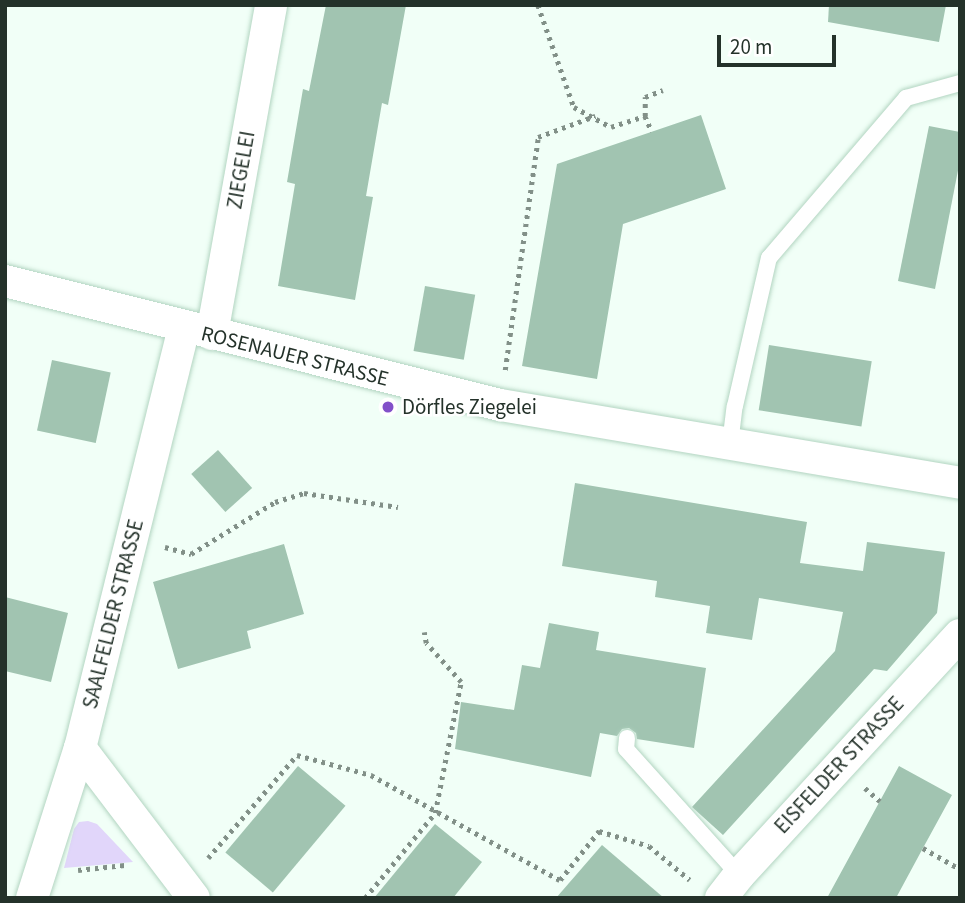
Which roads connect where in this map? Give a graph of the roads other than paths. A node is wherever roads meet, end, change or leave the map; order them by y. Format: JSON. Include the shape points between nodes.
{"nodes":[{"id":1,"x":271,"y":5,"type":"edge"},
{"id":2,"x":960,"y":83,"type":"edge"},
{"id":3,"x":5,"y":281,"type":"edge"},
{"id":4,"x":198,"y":331,"type":"junction"},
{"id":5,"x":730,"y":444,"type":"junction"},
{"id":6,"x":960,"y":483,"type":"edge"},
{"id":7,"x":960,"y":635,"type":"edge"},
{"id":8,"x":627,"y":738,"type":"dead end"},
{"id":9,"x":80,"y":748,"type":"junction"},
{"id":10,"x":35,"y":886,"type":"edge"},
{"id":11,"x":730,"y":886,"type":"edge"},
{"id":12,"x":189,"y":892,"type":"edge"}],
"edges":[{"from":1,"to":4,"type":"street","name":"ZIEGELEI"},
{"from":2,"to":5,"type":"lane","via":[[906,98],[769,258]]},
{"from":3,"to":4,"type":"street","name":"ROSENAUER STRASSE"},
{"from":4,"to":5,"type":"street","name":"ROSENAUER STRASSE","via":[[500,405]]},
{"from":4,"to":9,"type":"street","name":"SAALFELDER STRASSE","via":[[130,546]]},
{"from":5,"to":6,"type":"street","name":"ROSENAUER STRASSE"},
{"from":7,"to":11,"type":"street","name":"EISFELDER STRASSE"},
{"from":8,"to":11,"type":"lane","via":[[626,749]]},
{"from":9,"to":10,"type":"street","name":"SAALFELDER STRASSE"},
{"from":9,"to":12,"type":"street"}]}
